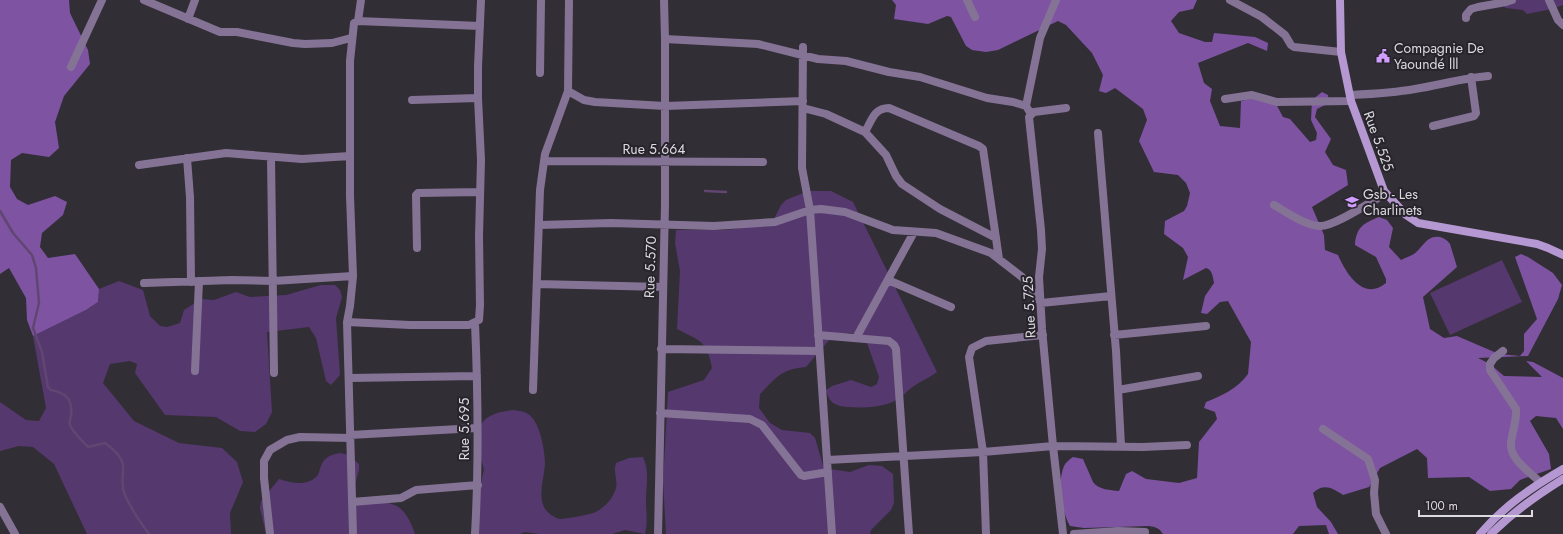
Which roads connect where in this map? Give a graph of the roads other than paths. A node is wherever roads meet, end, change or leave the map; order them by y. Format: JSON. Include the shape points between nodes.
{"nodes":[{"id":1,"x":102,"y":0,"type":"edge"},
{"id":2,"x":144,"y":0,"type":"edge"},
{"id":3,"x":195,"y":0,"type":"edge"},
{"id":4,"x":361,"y":0,"type":"edge"},
{"id":5,"x":481,"y":0,"type":"edge"},
{"id":6,"x":541,"y":0,"type":"edge"},
{"id":7,"x":569,"y":0,"type":"edge"},
{"id":8,"x":664,"y":0,"type":"edge"},
{"id":9,"x":967,"y":0,"type":"edge"},
{"id":10,"x":1056,"y":0,"type":"edge"},
{"id":11,"x":1230,"y":0,"type":"edge"},
{"id":12,"x":1340,"y":0,"type":"edge"},
{"id":13,"x":1512,"y":0,"type":"edge"},
{"id":14,"x":1549,"y":0,"type":"edge"},
{"id":15,"x":975,"y":17,"type":"dead end"},
{"id":16,"x":1466,"y":18,"type":"dead end"},
{"id":17,"x":188,"y":19,"type":"junction"},
{"id":18,"x":358,"y":21,"type":"junction"},
{"id":19,"x":1563,"y":25,"type":"edge"},
{"id":20,"x":480,"y":26,"type":"junction"},
{"id":21,"x":351,"y":38,"type":"junction"},
{"id":22,"x":665,"y":38,"type":"junction"},
{"id":23,"x":803,"y":51,"type":"junction"},
{"id":24,"x":1341,"y":52,"type":"junction"},
{"id":25,"x":71,"y":67,"type":"dead end"},
{"id":26,"x":540,"y":74,"type":"dead end"},
{"id":27,"x":1488,"y":76,"type":"dead end"},
{"id":28,"x":1471,"y":77,"type":"junction"},
{"id":29,"x":568,"y":91,"type":"junction"},
{"id":30,"x":478,"y":98,"type":"junction"},
{"id":31,"x":1350,"y":98,"type":"junction"},
{"id":32,"x":1225,"y":99,"type":"dead end"},
{"id":33,"x":412,"y":100,"type":"dead end"},
{"id":34,"x":803,"y":104,"type":"junction"},
{"id":35,"x":665,"y":106,"type":"junction"},
{"id":36,"x":1026,"y":106,"type":"junction"},
{"id":37,"x":1066,"y":108,"type":"dead end"},
{"id":38,"x":1030,"y":114,"type":"junction"},
{"id":39,"x":1433,"y":126,"type":"dead end"},
{"id":40,"x":865,"y":132,"type":"junction"},
{"id":41,"x":1098,"y":133,"type":"dead end"},
{"id":42,"x":350,"y":156,"type":"junction"},
{"id":43,"x":187,"y":158,"type":"junction"},
{"id":44,"x":271,"y":158,"type":"junction"},
{"id":45,"x":544,"y":161,"type":"junction"},
{"id":46,"x":665,"y":162,"type":"junction"},
{"id":47,"x":764,"y":162,"type":"dead end"},
{"id":48,"x":139,"y":165,"type":"dead end"},
{"id":49,"x":480,"y":192,"type":"junction"},
{"id":50,"x":1385,"y":194,"type":"junction"},
{"id":51,"x":1274,"y":204,"type":"dead end"},
{"id":52,"x":810,"y":210,"type":"junction"},
{"id":53,"x":538,"y":225,"type":"junction"},
{"id":54,"x":664,"y":225,"type":"junction"},
{"id":55,"x":914,"y":232,"type":"junction"},
{"id":56,"x":996,"y":238,"type":"junction"},
{"id":57,"x":417,"y":248,"type":"dead end"},
{"id":58,"x":1563,"y":255,"type":"edge"},
{"id":59,"x":1000,"y":259,"type":"junction"},
{"id":60,"x":353,"y":276,"type":"junction"},
{"id":61,"x":1022,"y":277,"type":"junction"},
{"id":62,"x":1039,"y":277,"type":"junction"},
{"id":63,"x":888,"y":280,"type":"junction"},
{"id":64,"x":195,"y":281,"type":"junction"},
{"id":65,"x":273,"y":281,"type":"junction"},
{"id":66,"x":144,"y":283,"type":"dead end"},
{"id":67,"x":537,"y":284,"type":"junction"},
{"id":68,"x":663,"y":287,"type":"junction"},
{"id":69,"x":1111,"y":296,"type":"junction"},
{"id":70,"x":1041,"y":303,"type":"junction"},
{"id":71,"x":951,"y":307,"type":"dead end"},
{"id":72,"x":347,"y":322,"type":"junction"},
{"id":73,"x":475,"y":323,"type":"junction"},
{"id":74,"x":1206,"y":326,"type":"dead end"},
{"id":75,"x":818,"y":335,"type":"junction"},
{"id":76,"x":1043,"y":335,"type":"junction"},
{"id":77,"x":1114,"y":335,"type":"junction"},
{"id":78,"x":856,"y":338,"type":"junction"},
{"id":79,"x":661,"y":349,"type":"junction"},
{"id":80,"x":819,"y":351,"type":"junction"},
{"id":81,"x":1503,"y":351,"type":"dead end"},
{"id":82,"x":195,"y":371,"type":"dead end"},
{"id":83,"x":274,"y":373,"type":"dead end"},
{"id":84,"x":477,"y":376,"type":"junction"},
{"id":85,"x":1198,"y":376,"type":"dead end"},
{"id":86,"x":349,"y":378,"type":"junction"},
{"id":87,"x":534,"y":390,"type":"dead end"},
{"id":88,"x":1118,"y":390,"type":"junction"},
{"id":89,"x":660,"y":413,"type":"junction"},
{"id":90,"x":477,"y":428,"type":"junction"},
{"id":91,"x":1324,"y":429,"type":"dead end"},
{"id":92,"x":350,"y":436,"type":"junction"},
{"id":93,"x":1187,"y":445,"type":"dead end"},
{"id":94,"x":1053,"y":446,"type":"junction"},
{"id":95,"x":1121,"y":446,"type":"junction"},
{"id":96,"x":983,"y":452,"type":"junction"},
{"id":97,"x":904,"y":457,"type":"junction"},
{"id":98,"x":827,"y":460,"type":"junction"},
{"id":99,"x":1563,"y":469,"type":"edge"},
{"id":100,"x":828,"y":472,"type":"junction"},
{"id":101,"x":1563,"y":480,"type":"edge"},
{"id":102,"x":1540,"y":482,"type":"junction"},
{"id":103,"x":478,"y":486,"type":"junction"},
{"id":104,"x":352,"y":502,"type":"junction"},
{"id":105,"x":0,"y":507,"type":"edge"},
{"id":106,"x":1145,"y":532,"type":"dead end"},
{"id":107,"x":15,"y":534,"type":"edge"},
{"id":108,"x":270,"y":534,"type":"edge"},
{"id":109,"x":353,"y":534,"type":"edge"},
{"id":110,"x":475,"y":534,"type":"edge"},
{"id":111,"x":658,"y":534,"type":"edge"},
{"id":112,"x":832,"y":534,"type":"edge"},
{"id":113,"x":909,"y":534,"type":"edge"},
{"id":114,"x":986,"y":534,"type":"edge"},
{"id":115,"x":1063,"y":534,"type":"edge"},
{"id":116,"x":1074,"y":534,"type":"edge"},
{"id":117,"x":1386,"y":534,"type":"edge"},
{"id":118,"x":1480,"y":534,"type":"edge"},
{"id":119,"x":1491,"y":534,"type":"edge"}],
"edges":[{"from":1,"to":25,"type":"street"},
{"from":2,"to":17,"type":"street"},
{"from":3,"to":17,"type":"street"},
{"from":4,"to":18,"type":"street"},
{"from":5,"to":20,"type":"street","name":"Rue 5.695"},
{"from":6,"to":26,"type":"street"},
{"from":7,"to":29,"type":"street"},
{"from":8,"to":22,"type":"street","name":"Rue 5.570"},
{"from":9,"to":15,"type":"street"},
{"from":10,"to":36,"type":"street","via":[[1040,38]]},
{"from":11,"to":24,"type":"street","via":[[1262,17],[1285,35],[1294,47]]},
{"from":12,"to":24,"type":"street","name":"Rue 5.525"},
{"from":13,"to":16,"type":"street","via":[[1471,9]]},
{"from":14,"to":19,"type":"street"},
{"from":17,"to":21,"type":"street","via":[[220,32],[237,32],[293,43],[320,44]]},
{"from":18,"to":20,"type":"street"},
{"from":18,"to":21,"type":"street","via":[[354,23]]},
{"from":20,"to":30,"type":"street","name":"Rue 5.695"},
{"from":21,"to":42,"type":"street"},
{"from":22,"to":23,"type":"street","via":[[758,44]]},
{"from":22,"to":35,"type":"street","name":"Rue 5.570"},
{"from":23,"to":34,"type":"street"},
{"from":23,"to":36,"type":"street","via":[[818,58],[846,61],[920,77],[987,98]]},
{"from":24,"to":31,"type":"street","name":"Rue 5.525"},
{"from":27,"to":28,"type":"street"},
{"from":28,"to":31,"type":"street","via":[[1414,89]]},
{"from":28,"to":39,"type":"street","via":[[1476,113],[1474,116]]},
{"from":29,"to":35,"type":"street","via":[[584,100],[595,102]]},
{"from":29,"to":45,"type":"street"},
{"from":30,"to":33,"type":"street"},
{"from":30,"to":49,"type":"street","name":"Rue 5.695","via":[[482,160]]},
{"from":31,"to":32,"type":"street","via":[[1277,102],[1252,95]]},
{"from":31,"to":50,"type":"street","name":"Rue 5.525"},
{"from":34,"to":35,"type":"street"},
{"from":34,"to":40,"type":"street"},
{"from":34,"to":52,"type":"street","via":[[802,168]]},
{"from":35,"to":46,"type":"street","name":"Rue 5.570"},
{"from":36,"to":38,"type":"street"},
{"from":37,"to":38,"type":"street"},
{"from":38,"to":62,"type":"street","name":"Rue 5.725","via":[[1041,243]]},
{"from":40,"to":56,"type":"street","via":[[886,155],[902,184],[940,209]]},
{"from":40,"to":56,"type":"street","via":[[878,110],[890,108],[983,149]]},
{"from":41,"to":69,"type":"street"},
{"from":42,"to":44,"type":"street"},
{"from":42,"to":60,"type":"street"},
{"from":43,"to":44,"type":"street","via":[[226,153]]},
{"from":43,"to":48,"type":"street"},
{"from":43,"to":64,"type":"street"},
{"from":44,"to":65,"type":"street"},
{"from":45,"to":46,"type":"street","name":"Rue 5.664"},
{"from":45,"to":53,"type":"street"},
{"from":46,"to":47,"type":"street","name":"Rue 5.664"},
{"from":46,"to":54,"type":"street","name":"Rue 5.570"},
{"from":49,"to":57,"type":"street","via":[[418,193]]},
{"from":49,"to":73,"type":"street","name":"Rue 5.695","via":[[480,305],[479,320]]},
{"from":50,"to":51,"type":"street","via":[[1337,221],[1319,226],[1295,218]]},
{"from":50,"to":58,"type":"street","name":"Rue 5.525","via":[[1406,216],[1418,223],[1537,244]]},
{"from":52,"to":54,"type":"street","via":[[775,222],[714,226]]},
{"from":52,"to":55,"type":"street","via":[[845,212],[894,230]]},
{"from":52,"to":75,"type":"street"},
{"from":53,"to":54,"type":"street"},
{"from":53,"to":67,"type":"street"},
{"from":54,"to":68,"type":"street","name":"Rue 5.570"},
{"from":55,"to":59,"type":"street","via":[[936,233],[949,237]]},
{"from":55,"to":63,"type":"street"},
{"from":56,"to":59,"type":"street"},
{"from":59,"to":61,"type":"street"},
{"from":60,"to":65,"type":"street"},
{"from":60,"to":72,"type":"street"},
{"from":61,"to":62,"type":"street"},
{"from":61,"to":70,"type":"street"},
{"from":62,"to":70,"type":"street","name":"Rue 5.725"},
{"from":63,"to":71,"type":"street"},
{"from":63,"to":78,"type":"street"},
{"from":64,"to":65,"type":"street"},
{"from":64,"to":66,"type":"street"},
{"from":64,"to":82,"type":"street"},
{"from":65,"to":83,"type":"street"},
{"from":67,"to":68,"type":"street"},
{"from":67,"to":87,"type":"street"},
{"from":68,"to":79,"type":"street","name":"Rue 5.570"},
{"from":69,"to":70,"type":"street"},
{"from":69,"to":77,"type":"street"},
{"from":70,"to":76,"type":"street","name":"Rue 5.725"},
{"from":72,"to":73,"type":"street","via":[[410,325]]},
{"from":72,"to":86,"type":"street"},
{"from":73,"to":84,"type":"street","name":"Rue 5.695"},
{"from":74,"to":77,"type":"street"},
{"from":75,"to":78,"type":"street"},
{"from":75,"to":80,"type":"street"},
{"from":76,"to":94,"type":"street","name":"Rue 5.725"},
{"from":76,"to":96,"type":"street","via":[[986,341],[972,348],[970,357]]},
{"from":77,"to":88,"type":"street"},
{"from":78,"to":97,"type":"street","via":[[889,341],[896,349]]},
{"from":79,"to":80,"type":"street"},
{"from":79,"to":89,"type":"street","name":"Rue 5.570"},
{"from":80,"to":98,"type":"street"},
{"from":81,"to":102,"type":"street","via":[[1494,358],[1490,370],[1516,409],[1511,451]]},
{"from":84,"to":86,"type":"street"},
{"from":84,"to":90,"type":"street","name":"Rue 5.695"},
{"from":85,"to":88,"type":"street"},
{"from":86,"to":92,"type":"street"},
{"from":88,"to":95,"type":"street"},
{"from":89,"to":100,"type":"street","via":[[750,418],[762,425],[801,475]]},
{"from":89,"to":111,"type":"street","name":"Rue 5.570"},
{"from":90,"to":92,"type":"street"},
{"from":90,"to":103,"type":"street","name":"Rue 5.695"},
{"from":91,"to":117,"type":"street","via":[[1368,459],[1375,480],[1376,514]]},
{"from":92,"to":104,"type":"street"},
{"from":92,"to":108,"type":"street","via":[[300,437],[287,440],[270,450],[264,461]]},
{"from":93,"to":95,"type":"street"},
{"from":94,"to":95,"type":"street"},
{"from":94,"to":96,"type":"street"},
{"from":94,"to":115,"type":"street","name":"Rue 5.725"},
{"from":96,"to":97,"type":"street"},
{"from":96,"to":114,"type":"street"},
{"from":97,"to":98,"type":"street"},
{"from":97,"to":113,"type":"street"},
{"from":98,"to":100,"type":"street"},
{"from":99,"to":102,"type":"street"},
{"from":100,"to":112,"type":"street"},
{"from":101,"to":119,"type":"street","via":[[1507,518]]},
{"from":102,"to":118,"type":"street","via":[[1503,510]]},
{"from":103,"to":104,"type":"street","via":[[416,490],[401,498]]},
{"from":103,"to":110,"type":"street","name":"Rue 5.695"},
{"from":104,"to":109,"type":"street"},
{"from":105,"to":107,"type":"street"},
{"from":106,"to":116,"type":"street"}]}
